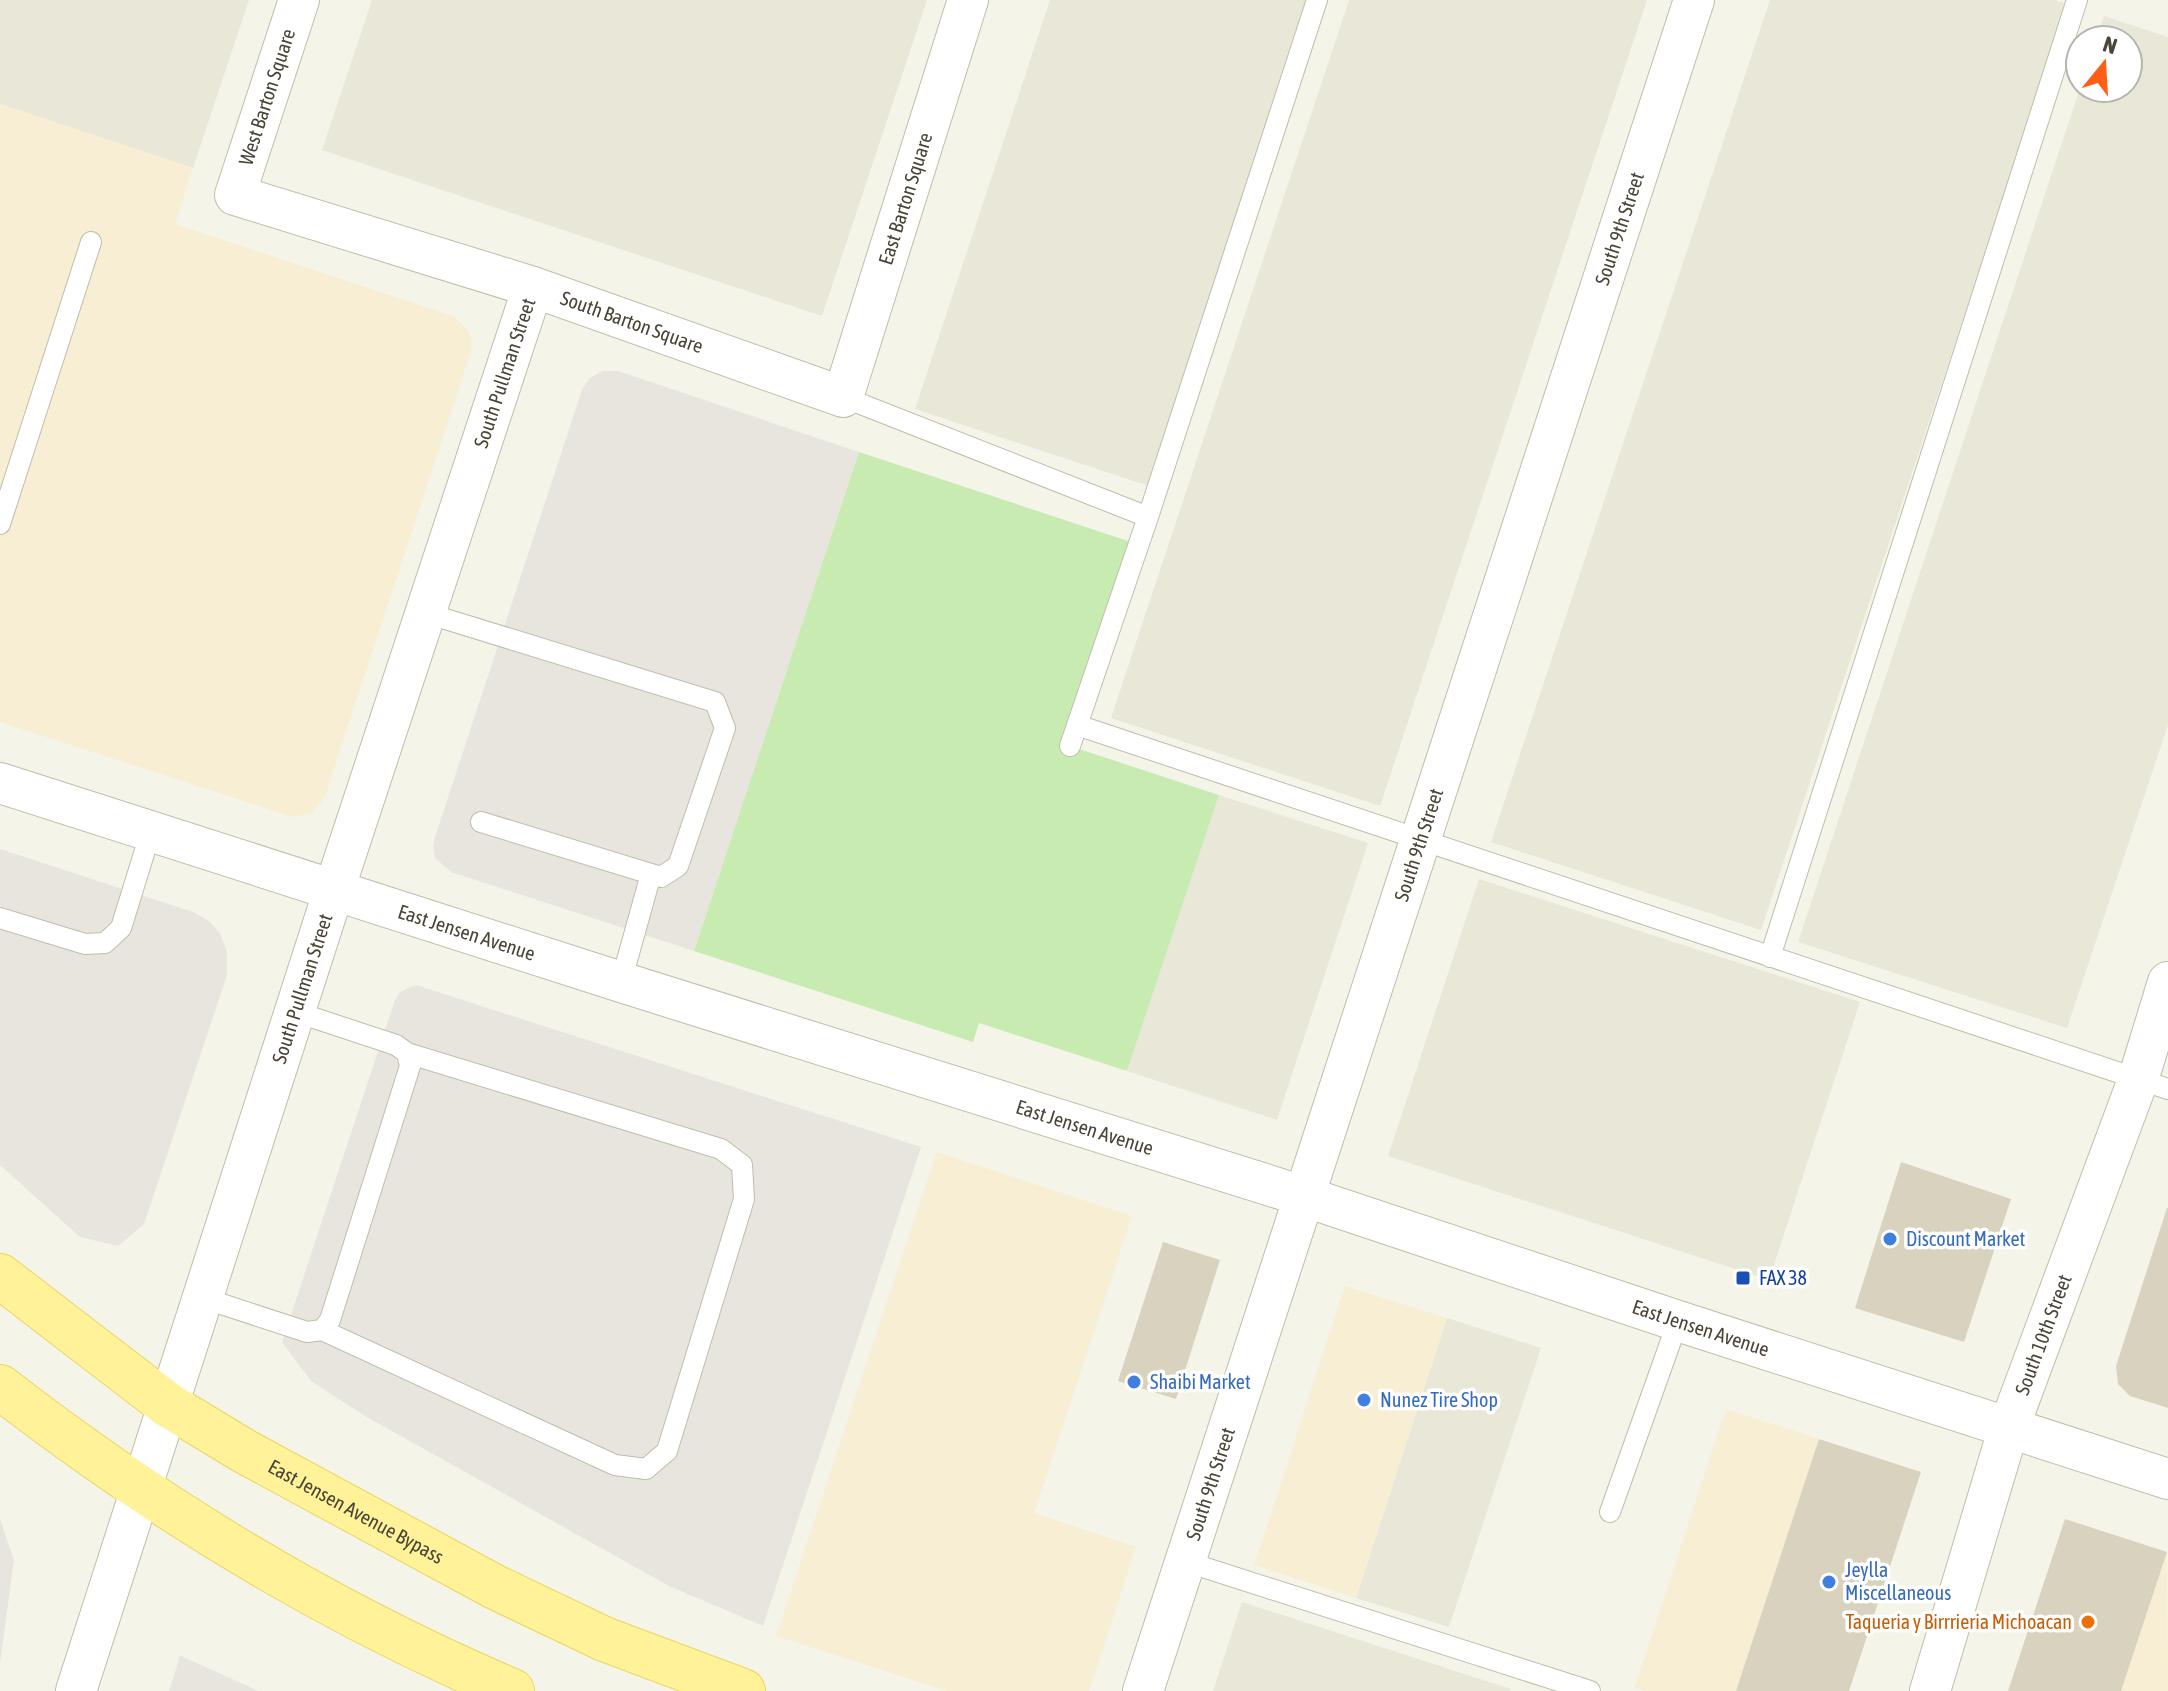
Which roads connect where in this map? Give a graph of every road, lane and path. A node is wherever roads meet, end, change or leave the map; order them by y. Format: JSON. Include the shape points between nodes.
{"nodes":[{"id":1,"x":299,"y":0,"type":"edge"},
{"id":2,"x":968,"y":0,"type":"edge"},
{"id":3,"x":1317,"y":0,"type":"edge"},
{"id":4,"x":1694,"y":0,"type":"edge"},
{"id":5,"x":2077,"y":0,"type":"edge"},
{"id":6,"x":235,"y":195,"type":"joint"},
{"id":7,"x":91,"y":242,"type":"dead end"},
{"id":8,"x":533,"y":287,"type":"junction"},
{"id":9,"x":843,"y":397,"type":"junction"},
{"id":10,"x":1148,"y":517,"type":"junction"},
{"id":11,"x":0,"y":524,"type":"edge"},
{"id":12,"x":426,"y":613,"type":"junction"},
{"id":13,"x":1077,"y":725,"type":"junction"},
{"id":14,"x":1070,"y":746,"type":"dead end"},
{"id":15,"x":0,"y":783,"type":"edge"},
{"id":16,"x":481,"y":822,"type":"dead end"},
{"id":17,"x":151,"y":831,"type":"junction"},
{"id":18,"x":1419,"y":839,"type":"junction"},
{"id":19,"x":651,"y":874,"type":"junction"},
{"id":20,"x":334,"y":890,"type":"junction"},
{"id":21,"x":0,"y":918,"type":"edge"},
{"id":22,"x":1770,"y":957,"type":"junction"},
{"id":23,"x":621,"y":982,"type":"junction"},
{"id":24,"x":2168,"y":982,"type":"edge"},
{"id":25,"x":296,"y":1012,"type":"junction"},
{"id":26,"x":407,"y":1053,"type":"junction"},
{"id":27,"x":2153,"y":1084,"type":"edge"},
{"id":28,"x":1303,"y":1196,"type":"junction"},
{"id":29,"x":0,"y":1276,"type":"edge"},
{"id":30,"x":203,"y":1298,"type":"junction"},
{"id":31,"x":1678,"y":1321,"type":"junction"},
{"id":32,"x":322,"y":1330,"type":"junction"},
{"id":33,"x":0,"y":1387,"type":"edge"},
{"id":34,"x":168,"y":1405,"type":"junction"},
{"id":35,"x":2009,"y":1427,"type":"junction"},
{"id":36,"x":2168,"y":1479,"type":"edge"},
{"id":37,"x":140,"y":1490,"type":"junction"},
{"id":38,"x":1610,"y":1512,"type":"dead end"},
{"id":39,"x":1184,"y":1561,"type":"junction"},
{"id":40,"x":76,"y":1691,"type":"edge"},
{"id":41,"x":512,"y":1691,"type":"edge"},
{"id":42,"x":743,"y":1691,"type":"edge"},
{"id":43,"x":1143,"y":1691,"type":"edge"},
{"id":44,"x":1590,"y":1691,"type":"edge"},
{"id":45,"x":1930,"y":1691,"type":"edge"}],
"edges":[{"from":1,"to":6,"type":"street","name":"West Barton Square"},
{"from":2,"to":9,"type":"street","name":"East Barton Square"},
{"from":3,"to":10,"type":"lane"},
{"from":4,"to":18,"type":"street","name":"South 9th Street"},
{"from":5,"to":22,"type":"lane"},
{"from":6,"to":8,"type":"street","name":"South Barton Square"},
{"from":7,"to":11,"type":"lane"},
{"from":8,"to":9,"type":"street","name":"South Barton Square"},
{"from":8,"to":12,"type":"street","name":"South Pullman Street"},
{"from":9,"to":10,"type":"lane"},
{"from":10,"to":13,"type":"lane"},
{"from":12,"to":19,"type":"lane","via":[[715,702],[725,728],[678,866],[661,877]]},
{"from":12,"to":20,"type":"street","name":"South Pullman Street"},
{"from":13,"to":14,"type":"lane"},
{"from":13,"to":18,"type":"lane"},
{"from":15,"to":17,"type":"street","name":"East Jensen Avenue"},
{"from":16,"to":19,"type":"lane"},
{"from":17,"to":20,"type":"street","name":"East Jensen Avenue"},
{"from":17,"to":21,"type":"lane","via":[[121,928],[105,943],[85,944]]},
{"from":18,"to":22,"type":"lane"},
{"from":18,"to":28,"type":"street","name":"South 9th Street"},
{"from":19,"to":23,"type":"lane"},
{"from":20,"to":23,"type":"street","name":"East Jensen Avenue"},
{"from":20,"to":25,"type":"street","name":"South Pullman Street"},
{"from":22,"to":27,"type":"lane"},
{"from":23,"to":28,"type":"street","name":"East Jensen Avenue"},
{"from":24,"to":27,"type":"street","name":"South 10th Street"},
{"from":25,"to":26,"type":"lane"},
{"from":25,"to":30,"type":"street","name":"South Pullman Street"},
{"from":26,"to":32,"type":"lane","via":[[410,1066],[330,1320]]},
{"from":26,"to":32,"type":"lane","via":[[721,1149],[742,1165],[744,1199],[667,1451],[646,1469],[615,1465]]},
{"from":27,"to":35,"type":"street","name":"South 10th Street"},
{"from":28,"to":31,"type":"street","name":"East Jensen Avenue"},
{"from":28,"to":39,"type":"street","name":"South 9th Street"},
{"from":29,"to":34,"type":"main road","name":"East Jensen Avenue Bypass"},
{"from":30,"to":32,"type":"lane","via":[[307,1332]]},
{"from":30,"to":34,"type":"street","name":"South Pullman Street"},
{"from":31,"to":35,"type":"street","name":"East Jensen Avenue"},
{"from":31,"to":38,"type":"lane"},
{"from":33,"to":37,"type":"main road"},
{"from":34,"to":37,"type":"street","name":"South Pullman Street"},
{"from":34,"to":42,"type":"main road","name":"East Jensen Avenue Bypass","via":[[495,1587],[604,1639]]},
{"from":35,"to":36,"type":"street","name":"East Jensen Avenue"},
{"from":35,"to":45,"type":"street","name":"South 10th Street"},
{"from":37,"to":40,"type":"street","name":"South Pullman Street"},
{"from":37,"to":41,"type":"main road","via":[[288,1579]]},
{"from":39,"to":43,"type":"street","name":"South 9th Street"},
{"from":39,"to":44,"type":"lane"}]}
